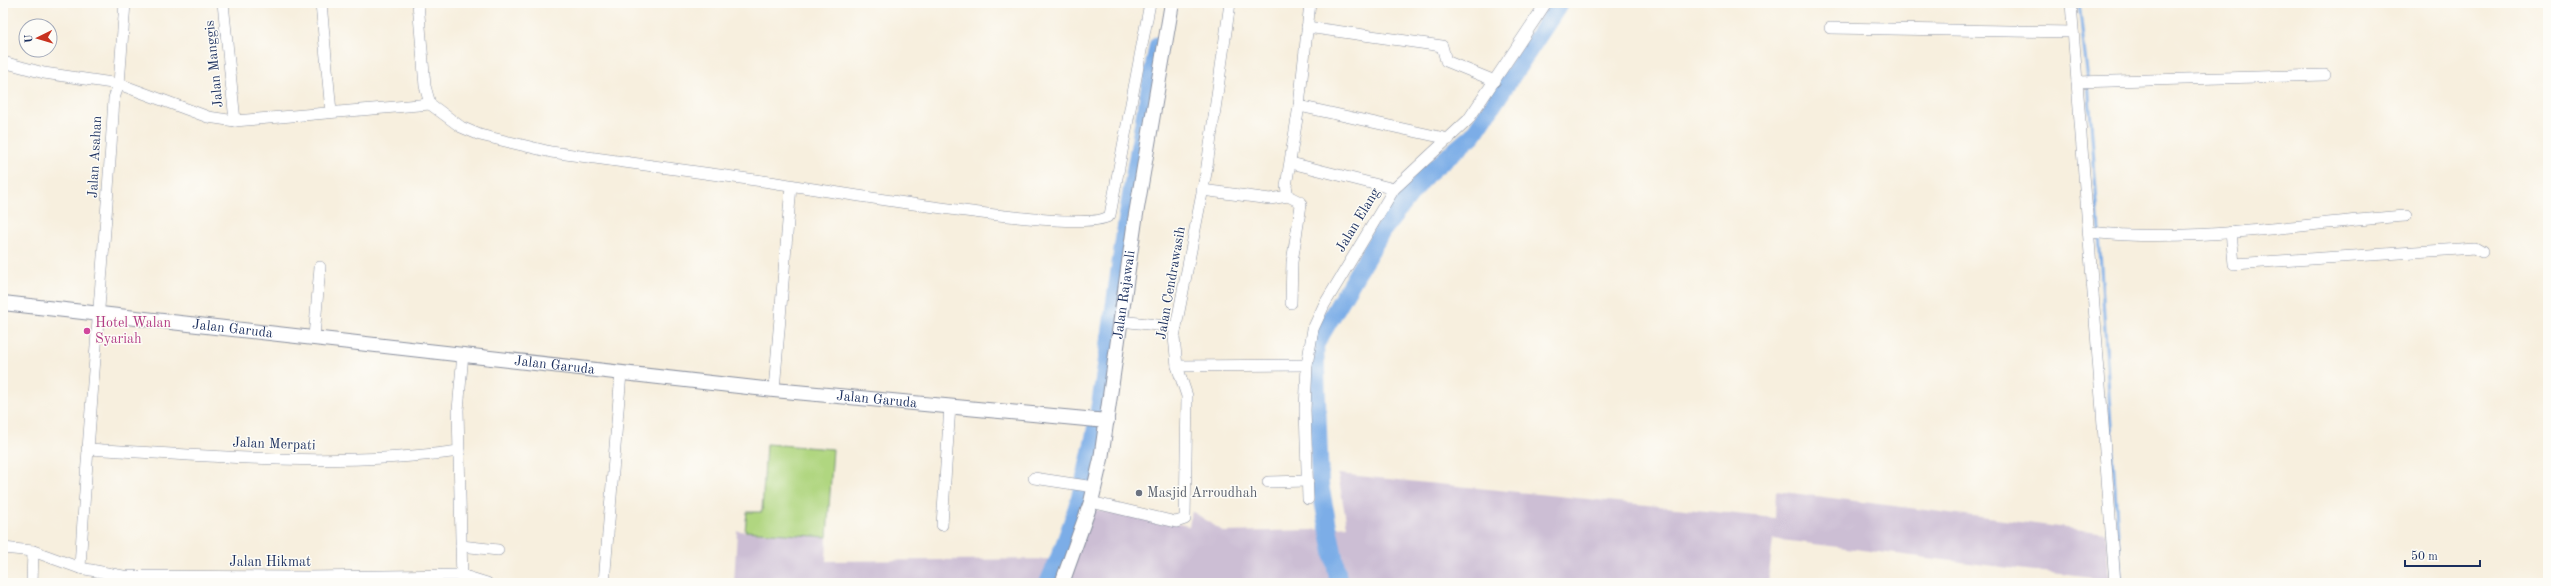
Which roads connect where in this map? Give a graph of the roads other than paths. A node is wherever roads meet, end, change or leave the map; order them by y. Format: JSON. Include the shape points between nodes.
{"nodes":[{"id":1,"x":125,"y":3,"type":"edge"},
{"id":2,"x":223,"y":3,"type":"edge"},
{"id":3,"x":321,"y":3,"type":"edge"},
{"id":4,"x":418,"y":3,"type":"edge"},
{"id":5,"x":1150,"y":3,"type":"edge"},
{"id":6,"x":1172,"y":3,"type":"edge"},
{"id":7,"x":1230,"y":3,"type":"edge"},
{"id":8,"x":1310,"y":3,"type":"edge"},
{"id":9,"x":1546,"y":3,"type":"edge"},
{"id":10,"x":2071,"y":3,"type":"edge"},
{"id":11,"x":1307,"y":27,"type":"junction"},
{"id":12,"x":1830,"y":28,"type":"dead end"},
{"id":13,"x":2073,"y":32,"type":"junction"},
{"id":14,"x":3,"y":62,"type":"edge"},
{"id":15,"x":2325,"y":75,"type":"dead end"},
{"id":16,"x":1494,"y":81,"type":"junction"},
{"id":17,"x":2083,"y":82,"type":"junction"},
{"id":18,"x":119,"y":84,"type":"junction"},
{"id":19,"x":430,"y":104,"type":"junction"},
{"id":20,"x":1299,"y":106,"type":"junction"},
{"id":21,"x":331,"y":112,"type":"junction"},
{"id":22,"x":235,"y":121,"type":"junction"},
{"id":23,"x":1449,"y":139,"type":"junction"},
{"id":24,"x":1291,"y":163,"type":"junction"},
{"id":25,"x":792,"y":186,"type":"junction"},
{"id":26,"x":1394,"y":189,"type":"junction"},
{"id":27,"x":1202,"y":190,"type":"junction"},
{"id":28,"x":1288,"y":196,"type":"junction"},
{"id":29,"x":2406,"y":216,"type":"dead end"},
{"id":30,"x":2095,"y":232,"type":"junction"},
{"id":31,"x":2231,"y":232,"type":"junction"},
{"id":32,"x":2482,"y":252,"type":"dead end"},
{"id":33,"x":320,"y":267,"type":"dead end"},
{"id":34,"x":3,"y":303,"type":"edge"},
{"id":35,"x":1292,"y":303,"type":"dead end"},
{"id":36,"x":100,"y":314,"type":"junction"},
{"id":37,"x":1120,"y":321,"type":"junction"},
{"id":38,"x":1176,"y":327,"type":"junction"},
{"id":39,"x":314,"y":337,"type":"junction"},
{"id":40,"x":463,"y":354,"type":"junction"},
{"id":41,"x":1307,"y":365,"type":"junction"},
{"id":42,"x":1177,"y":366,"type":"junction"},
{"id":43,"x":621,"y":373,"type":"junction"},
{"id":44,"x":774,"y":390,"type":"junction"},
{"id":45,"x":950,"y":406,"type":"junction"},
{"id":46,"x":1097,"y":420,"type":"junction"},
{"id":47,"x":86,"y":449,"type":"junction"},
{"id":48,"x":459,"y":451,"type":"junction"},
{"id":49,"x":1034,"y":478,"type":"dead end"},
{"id":50,"x":1308,"y":481,"type":"junction"},
{"id":51,"x":1268,"y":482,"type":"dead end"},
{"id":52,"x":1090,"y":486,"type":"junction"},
{"id":53,"x":1308,"y":498,"type":"dead end"},
{"id":54,"x":1090,"y":502,"type":"junction"},
{"id":55,"x":942,"y":525,"type":"dead end"},
{"id":56,"x":461,"y":546,"type":"junction"},
{"id":57,"x":3,"y":548,"type":"edge"},
{"id":58,"x":498,"y":550,"type":"dead end"},
{"id":59,"x":33,"y":551,"type":"junction"},
{"id":60,"x":80,"y":568,"type":"junction"},
{"id":61,"x":462,"y":579,"type":"edge"},
{"id":62,"x":32,"y":583,"type":"edge"},
{"id":63,"x":487,"y":583,"type":"edge"},
{"id":64,"x":604,"y":583,"type":"edge"},
{"id":65,"x":1062,"y":583,"type":"edge"},
{"id":66,"x":2115,"y":583,"type":"edge"}],
"edges":[{"from":1,"to":18,"type":"street","name":"Jalan Asahan"},
{"from":2,"to":22,"type":"street","name":"Jalan Manggis"},
{"from":3,"to":21,"type":"street"},
{"from":4,"to":19,"type":"street","via":[[425,86]]},
{"from":5,"to":25,"type":"street","via":[[1110,214],[1107,218],[1055,220],[966,212]]},
{"from":6,"to":37,"type":"street","name":"Jalan Rajawali"},
{"from":7,"to":27,"type":"street","name":"Jalan Cendrawasih"},
{"from":8,"to":11,"type":"street"},
{"from":9,"to":16,"type":"street","name":"Jalan Elang"},
{"from":10,"to":13,"type":"street"},
{"from":11,"to":16,"type":"street","via":[[1442,46],[1446,61]]},
{"from":11,"to":20,"type":"street"},
{"from":12,"to":13,"type":"street"},
{"from":13,"to":17,"type":"street"},
{"from":14,"to":18,"type":"street","via":[[44,73]]},
{"from":15,"to":17,"type":"street"},
{"from":16,"to":23,"type":"street","name":"Jalan Elang","via":[[1468,120]]},
{"from":17,"to":30,"type":"street"},
{"from":18,"to":22,"type":"street","via":[[208,117]]},
{"from":18,"to":36,"type":"street","name":"Jalan Asahan","via":[[114,98]]},
{"from":19,"to":21,"type":"street"},
{"from":19,"to":25,"type":"street","via":[[461,127],[492,140],[552,152]]},
{"from":20,"to":23,"type":"street"},
{"from":20,"to":24,"type":"street"},
{"from":21,"to":22,"type":"street"},
{"from":23,"to":26,"type":"street","name":"Jalan Elang"},
{"from":24,"to":26,"type":"street"},
{"from":24,"to":28,"type":"street","via":[[1286,186]]},
{"from":25,"to":44,"type":"street"},
{"from":26,"to":41,"type":"street","name":"Jalan Elang","via":[[1324,305],[1313,329]]},
{"from":27,"to":28,"type":"street","via":[[1270,199]]},
{"from":27,"to":38,"type":"street","name":"Jalan Cendrawasih"},
{"from":28,"to":35,"type":"street","via":[[1301,205],[1292,262]]},
{"from":29,"to":31,"type":"street"},
{"from":30,"to":31,"type":"street","via":[[2129,237]]},
{"from":30,"to":66,"type":"street"},
{"from":31,"to":32,"type":"street","via":[[2234,264],[2475,248]]},
{"from":33,"to":39,"type":"street"},
{"from":34,"to":36,"type":"street","name":"Jalan Garuda"},
{"from":36,"to":39,"type":"street","name":"Jalan Garuda"},
{"from":36,"to":47,"type":"street","name":"Jalan Asahan"},
{"from":37,"to":38,"type":"street"},
{"from":37,"to":46,"type":"street","name":"Jalan Rajawali"},
{"from":38,"to":42,"type":"street","name":"Jalan Cendrawasih","via":[[1174,344]]},
{"from":39,"to":40,"type":"street","name":"Jalan Garuda"},
{"from":40,"to":43,"type":"street","name":"Jalan Garuda"},
{"from":40,"to":48,"type":"street","via":[[458,410]]},
{"from":41,"to":42,"type":"street"},
{"from":41,"to":50,"type":"street","name":"Jalan Elang","via":[[1305,410]]},
{"from":42,"to":54,"type":"street","name":"Jalan Cendrawasih","via":[[1188,396],[1185,519],[1176,522]]},
{"from":43,"to":44,"type":"street","name":"Jalan Garuda"},
{"from":43,"to":64,"type":"street"},
{"from":44,"to":45,"type":"street","name":"Jalan Garuda"},
{"from":45,"to":46,"type":"street","name":"Jalan Garuda"},
{"from":45,"to":55,"type":"street"},
{"from":46,"to":52,"type":"street","name":"Jalan Rajawali"},
{"from":47,"to":48,"type":"street","name":"Jalan Merpati","via":[[321,461],[389,459]]},
{"from":47,"to":60,"type":"street","name":"Jalan Asahan"},
{"from":48,"to":56,"type":"street"},
{"from":49,"to":52,"type":"street"},
{"from":50,"to":51,"type":"street"},
{"from":50,"to":53,"type":"street","name":"Jalan Elang"},
{"from":52,"to":54,"type":"street","name":"Jalan Rajawali"},
{"from":54,"to":65,"type":"street","name":"Jalan Rajawali"},
{"from":56,"to":58,"type":"street"},
{"from":56,"to":61,"type":"street"},
{"from":57,"to":59,"type":"street","name":"Jalan Hikmat"},
{"from":59,"to":60,"type":"street","name":"Jalan Hikmat"},
{"from":59,"to":62,"type":"street"},
{"from":60,"to":61,"type":"street","name":"Jalan Hikmat","via":[[123,576]]},
{"from":61,"to":63,"type":"street","name":"Jalan Hikmat"}]}
